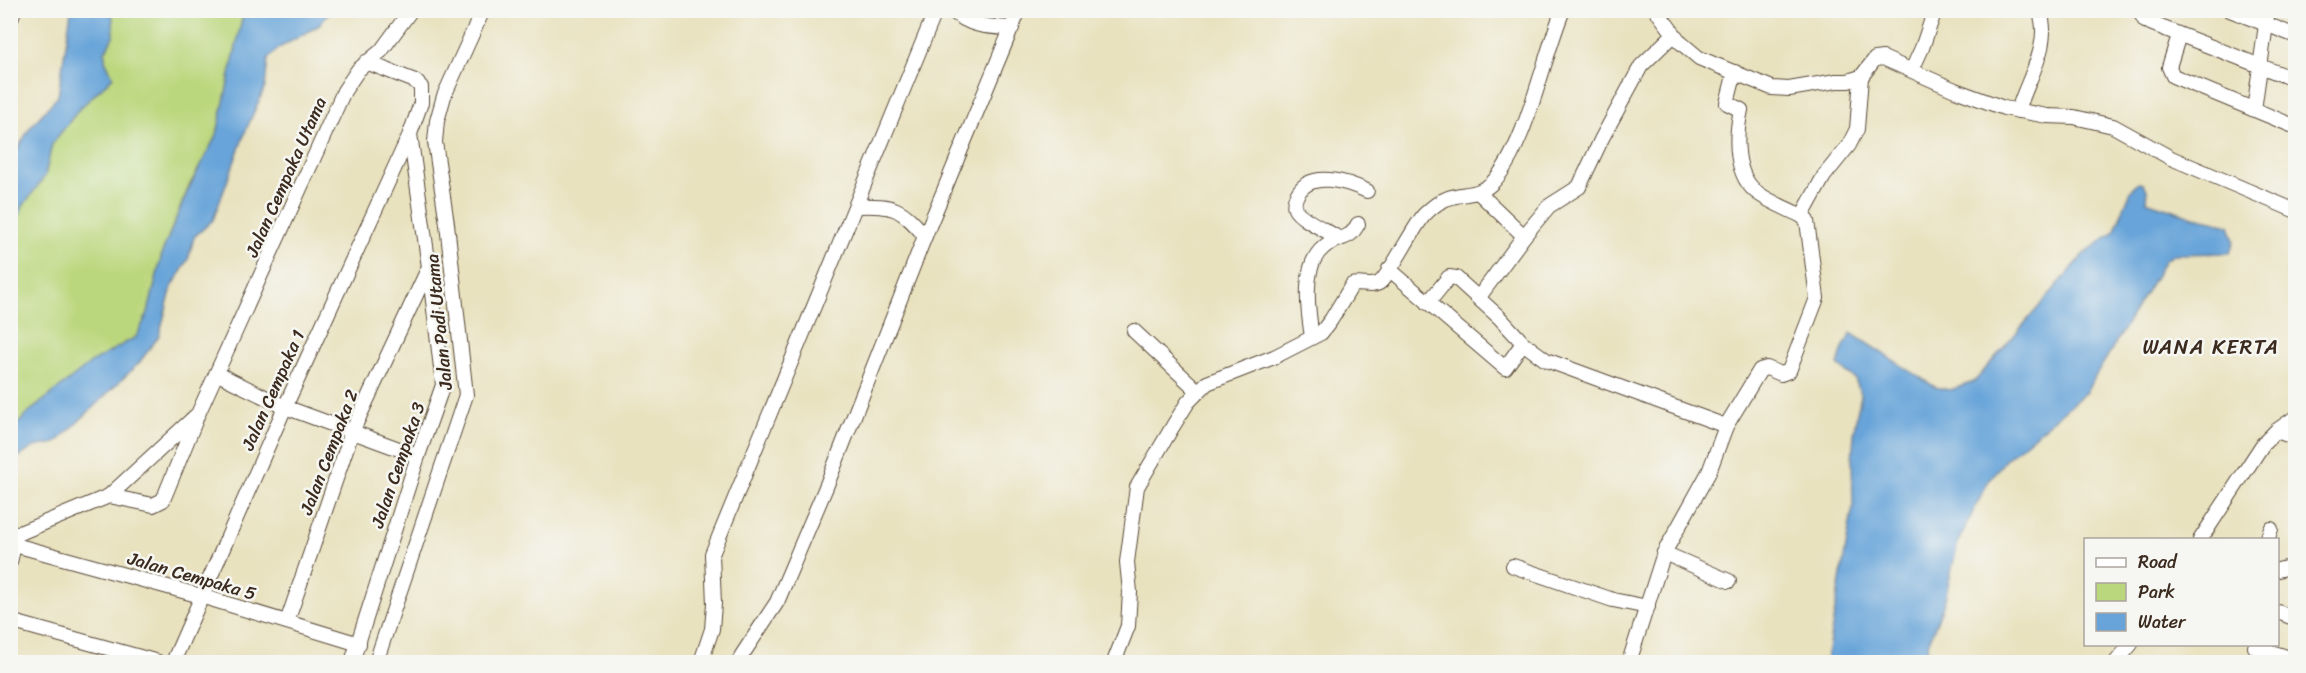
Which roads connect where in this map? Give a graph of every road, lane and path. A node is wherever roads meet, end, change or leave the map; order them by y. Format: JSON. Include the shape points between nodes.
{"nodes":[{"id":1,"x":14,"y":10,"type":"edge"},
{"id":2,"x":411,"y":10,"type":"edge"},
{"id":3,"x":483,"y":10,"type":"edge"},
{"id":4,"x":936,"y":10,"type":"edge"},
{"id":5,"x":952,"y":10,"type":"edge"},
{"id":6,"x":1019,"y":10,"type":"edge"},
{"id":7,"x":1563,"y":10,"type":"edge"},
{"id":8,"x":1656,"y":10,"type":"edge"},
{"id":9,"x":1935,"y":10,"type":"edge"},
{"id":10,"x":2039,"y":10,"type":"edge"},
{"id":11,"x":2230,"y":10,"type":"edge"},
{"id":12,"x":2142,"y":16,"type":"edge"},
{"id":13,"x":2267,"y":17,"type":"edge"},
{"id":14,"x":10,"y":22,"type":"edge"},
{"id":15,"x":1012,"y":28,"type":"junction"},
{"id":16,"x":1674,"y":34,"type":"junction"},
{"id":17,"x":2179,"y":35,"type":"junction"},
{"id":18,"x":2295,"y":36,"type":"edge"},
{"id":19,"x":366,"y":62,"type":"junction"},
{"id":20,"x":2260,"y":65,"type":"junction"},
{"id":21,"x":1912,"y":70,"type":"junction"},
{"id":22,"x":1735,"y":72,"type":"junction"},
{"id":23,"x":1862,"y":77,"type":"junction"},
{"id":24,"x":2295,"y":80,"type":"edge"},
{"id":25,"x":2254,"y":110,"type":"junction"},
{"id":26,"x":2018,"y":111,"type":"junction"},
{"id":27,"x":2295,"y":127,"type":"edge"},
{"id":28,"x":410,"y":134,"type":"junction"},
{"id":29,"x":1366,"y":191,"type":"dead end"},
{"id":30,"x":1479,"y":193,"type":"junction"},
{"id":31,"x":857,"y":206,"type":"junction"},
{"id":32,"x":2295,"y":211,"type":"edge"},
{"id":33,"x":1802,"y":216,"type":"junction"},
{"id":34,"x":1358,"y":224,"type":"dead end"},
{"id":35,"x":925,"y":236,"type":"junction"},
{"id":36,"x":1524,"y":236,"type":"junction"},
{"id":37,"x":1338,"y":238,"type":"junction"},
{"id":38,"x":429,"y":267,"type":"junction"},
{"id":39,"x":1389,"y":269,"type":"junction"},
{"id":40,"x":1479,"y":297,"type":"junction"},
{"id":41,"x":1428,"y":303,"type":"junction"},
{"id":42,"x":1134,"y":331,"type":"dead end"},
{"id":43,"x":1312,"y":337,"type":"junction"},
{"id":44,"x":1523,"y":343,"type":"junction"},
{"id":45,"x":218,"y":374,"type":"junction"},
{"id":46,"x":1198,"y":391,"type":"junction"},
{"id":47,"x":285,"y":407,"type":"junction"},
{"id":48,"x":198,"y":414,"type":"junction"},
{"id":49,"x":2295,"y":417,"type":"edge"},
{"id":50,"x":1726,"y":426,"type":"junction"},
{"id":51,"x":2276,"y":431,"type":"junction"},
{"id":52,"x":352,"y":432,"type":"junction"},
{"id":53,"x":2295,"y":438,"type":"edge"},
{"id":54,"x":418,"y":456,"type":"junction"},
{"id":55,"x":109,"y":496,"type":"junction"},
{"id":56,"x":2201,"y":538,"type":"edge"},
{"id":57,"x":14,"y":539,"type":"edge"},
{"id":58,"x":1664,"y":552,"type":"junction"},
{"id":59,"x":10,"y":561,"type":"edge"},
{"id":60,"x":1513,"y":566,"type":"dead end"},
{"id":61,"x":2279,"y":570,"type":"edge"},
{"id":62,"x":2295,"y":572,"type":"edge"},
{"id":63,"x":1729,"y":581,"type":"dead end"},
{"id":64,"x":201,"y":596,"type":"junction"},
{"id":65,"x":1648,"y":607,"type":"junction"},
{"id":66,"x":2279,"y":613,"type":"edge"},
{"id":67,"x":2295,"y":619,"type":"edge"},
{"id":68,"x":10,"y":621,"type":"edge"},
{"id":69,"x":287,"y":622,"type":"junction"},
{"id":70,"x":359,"y":644,"type":"junction"},
{"id":71,"x":2130,"y":646,"type":"edge"},
{"id":72,"x":2256,"y":646,"type":"edge"},
{"id":73,"x":2295,"y":660,"type":"edge"},
{"id":74,"x":158,"y":663,"type":"edge"},
{"id":75,"x":173,"y":663,"type":"edge"},
{"id":76,"x":352,"y":663,"type":"edge"},
{"id":77,"x":376,"y":663,"type":"edge"},
{"id":78,"x":701,"y":663,"type":"edge"},
{"id":79,"x":739,"y":663,"type":"edge"},
{"id":80,"x":1114,"y":663,"type":"edge"},
{"id":81,"x":1629,"y":663,"type":"edge"},
{"id":82,"x":2115,"y":663,"type":"edge"}],
"edges":[{"from":1,"to":14,"type":"street"},
{"from":2,"to":19,"type":"street","name":"Jalan Cempaka Utama","via":[[381,51]]},
{"from":3,"to":77,"type":"street","name":"Jalan Padi Utama","via":[[444,96],[435,142],[466,395]]},
{"from":4,"to":31,"type":"street"},
{"from":5,"to":15,"type":"street","via":[[980,27]]},
{"from":6,"to":15,"type":"street"},
{"from":7,"to":30,"type":"street","via":[[1509,160]]},
{"from":8,"to":16,"type":"street"},
{"from":9,"to":21,"type":"street"},
{"from":10,"to":26,"type":"street","via":[[2044,40]]},
{"from":11,"to":13,"type":"street"},
{"from":12,"to":17,"type":"street"},
{"from":13,"to":18,"type":"street"},
{"from":13,"to":20,"type":"street"},
{"from":15,"to":35,"type":"street"},
{"from":16,"to":22,"type":"street","via":[[1699,58]]},
{"from":16,"to":36,"type":"street","via":[[1641,66],[1579,187],[1549,206]]},
{"from":17,"to":20,"type":"street"},
{"from":17,"to":25,"type":"street","via":[[2169,67],[2173,76]]},
{"from":19,"to":28,"type":"street","name":"Jalan Cempaka 3","via":[[421,87],[421,103]]},
{"from":19,"to":45,"type":"street","name":"Jalan Cempaka Utama","via":[[344,91]]},
{"from":20,"to":24,"type":"street"},
{"from":20,"to":25,"type":"street"},
{"from":21,"to":23,"type":"street","via":[[1881,58],[1872,61]]},
{"from":21,"to":26,"type":"street","via":[[1955,90]]},
{"from":22,"to":23,"type":"street","via":[[1772,88],[1789,89]]},
{"from":22,"to":33,"type":"street","via":[[1727,103],[1741,110],[1737,138],[1741,166],[1749,185],[1760,195]]},
{"from":23,"to":33,"type":"street","via":[[1857,129]]},
{"from":25,"to":27,"type":"street"},
{"from":26,"to":32,"type":"street","via":[[2113,126],[2172,158]]},
{"from":28,"to":38,"type":"street","name":"Jalan Cempaka 3"},
{"from":28,"to":47,"type":"street","name":"Jalan Cempaka 1"},
{"from":29,"to":37,"type":"street","via":[[1336,180],[1322,180],[1299,191],[1296,210]]},
{"from":30,"to":36,"type":"street"},
{"from":30,"to":39,"type":"street","via":[[1446,199],[1434,206]]},
{"from":31,"to":35,"type":"street","via":[[897,209]]},
{"from":31,"to":78,"type":"street","via":[[712,554],[712,629]]},
{"from":33,"to":50,"type":"street","via":[[1808,224],[1816,304],[1789,371],[1781,374],[1767,368],[1760,370]]},
{"from":34,"to":37,"type":"street","via":[[1349,235]]},
{"from":35,"to":79,"type":"street","via":[[777,602]]},
{"from":36,"to":40,"type":"street"},
{"from":37,"to":43,"type":"street","via":[[1324,246],[1311,268],[1308,311]]},
{"from":38,"to":52,"type":"street","name":"Jalan Cempaka 2"},
{"from":38,"to":54,"type":"street","name":"Jalan Cempaka 3","via":[[443,385]]},
{"from":39,"to":41,"type":"street"},
{"from":39,"to":43,"type":"street","via":[[1379,283],[1352,285],[1327,327]]},
{"from":40,"to":41,"type":"street","via":[[1452,276]]},
{"from":40,"to":44,"type":"street"},
{"from":41,"to":44,"type":"street","via":[[1505,368]]},
{"from":42,"to":46,"type":"street"},
{"from":43,"to":46,"type":"street","via":[[1274,357],[1221,376]]},
{"from":44,"to":50,"type":"street","via":[[1546,360]]},
{"from":45,"to":47,"type":"street"},
{"from":45,"to":48,"type":"street","name":"Jalan Cempaka Utama"},
{"from":46,"to":80,"type":"street","via":[[1137,487],[1127,562],[1128,626]]},
{"from":47,"to":52,"type":"street"},
{"from":47,"to":64,"type":"street","name":"Jalan Cempaka 1"},
{"from":48,"to":55,"type":"street"},
{"from":48,"to":55,"type":"street","via":[[162,500],[153,506]]},
{"from":49,"to":51,"type":"street"},
{"from":50,"to":58,"type":"street","via":[[1709,472]]},
{"from":51,"to":53,"type":"street"},
{"from":51,"to":56,"type":"street","via":[[2263,444]]},
{"from":52,"to":54,"type":"street"},
{"from":52,"to":69,"type":"street","name":"Jalan Cempaka 2"},
{"from":54,"to":70,"type":"street","name":"Jalan Cempaka 3"},
{"from":55,"to":57,"type":"street"},
{"from":57,"to":59,"type":"street"},
{"from":57,"to":64,"type":"street","name":"Jalan Cempaka 5"},
{"from":58,"to":63,"type":"street"},
{"from":58,"to":65,"type":"street"},
{"from":60,"to":65,"type":"street","via":[[1613,600]]},
{"from":61,"to":62,"type":"street"},
{"from":64,"to":69,"type":"street","name":"Jalan Cempaka 5"},
{"from":64,"to":75,"type":"street","name":"Jalan Cempaka 1"},
{"from":65,"to":81,"type":"street"},
{"from":66,"to":67,"type":"street"},
{"from":68,"to":74,"type":"street"},
{"from":69,"to":70,"type":"street","name":"Jalan Cempaka 5"},
{"from":70,"to":76,"type":"street","name":"Jalan Cempaka 3"},
{"from":71,"to":82,"type":"street"},
{"from":72,"to":73,"type":"street"}]}
